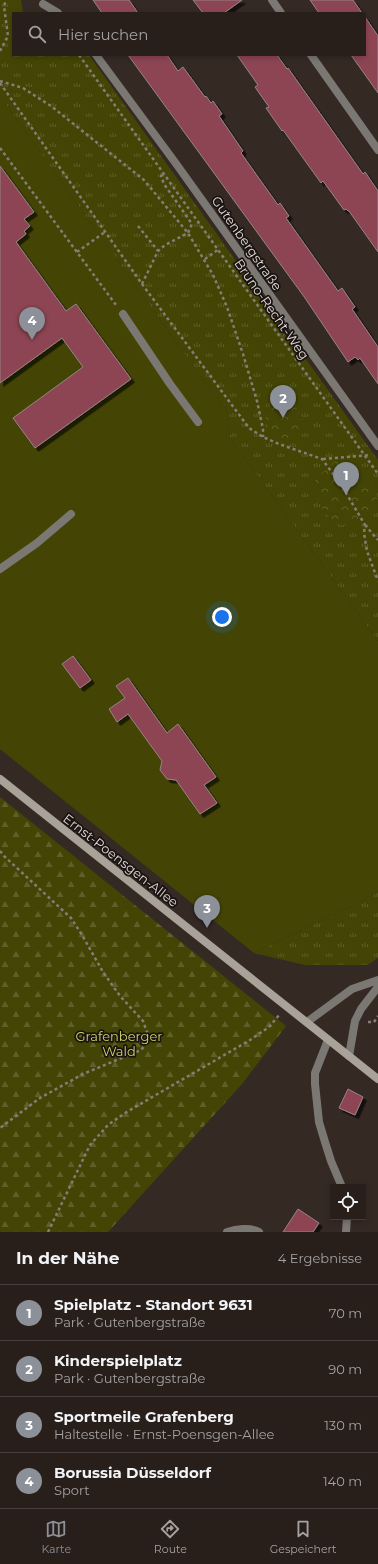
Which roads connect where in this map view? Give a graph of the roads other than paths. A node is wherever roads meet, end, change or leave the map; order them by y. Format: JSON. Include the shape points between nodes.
{"nodes":[{"id":1,"x":272,"y":0,"type":"edge"},
{"id":2,"x":43,"y":4,"type":"dead end"},
{"id":3,"x":56,"y":12,"type":"edge"},
{"id":4,"x":280,"y":12,"type":"edge"},
{"id":5,"x":97,"y":56,"type":"edge"},
{"id":6,"x":312,"y":56,"type":"edge"},
{"id":7,"x":378,"y":150,"type":"edge"},
{"id":8,"x":123,"y":314,"type":"road end"},
{"id":9,"x":198,"y":422,"type":"dead end"},
{"id":10,"x":374,"y":434,"type":"edge"},
{"id":11,"x":378,"y":446,"type":"edge"},
{"id":12,"x":71,"y":514,"type":"dead end"},
{"id":13,"x":0,"y":569,"type":"edge"},
{"id":14,"x":0,"y":779,"type":"edge"},
{"id":15,"x":378,"y":980,"type":"edge"},
{"id":16,"x":378,"y":987,"type":"edge"},
{"id":17,"x":307,"y":1022,"type":"junction"},
{"id":18,"x":328,"y":1040,"type":"junction"},
{"id":19,"x":349,"y":1056,"type":"junction"},
{"id":20,"x":378,"y":1079,"type":"edge"},
{"id":21,"x":341,"y":1184,"type":"edge"},
{"id":22,"x":347,"y":1220,"type":"edge"},
{"id":23,"x":227,"y":1232,"type":"edge"},
{"id":24,"x":259,"y":1232,"type":"edge"},
{"id":25,"x":346,"y":1232,"type":"edge"}],
"edges":[{"from":1,"to":4,"type":"street"},
{"from":2,"to":3,"type":"street"},
{"from":5,"to":10,"type":"street","name":"Gutenbergstraße"},
{"from":6,"to":7,"type":"street"},
{"from":8,"to":9,"type":"street"},
{"from":10,"to":11,"type":"street","name":"Gutenbergstraße"},
{"from":12,"to":13,"type":"street","via":[[37,543]]},
{"from":14,"to":17,"type":"street","name":"Ernst-Poensgen-Allee"},
{"from":15,"to":17,"type":"street","via":[[352,989]]},
{"from":16,"to":19,"type":"street","via":[[355,1021]]},
{"from":17,"to":18,"type":"street","name":"Ernst-Poensgen-Allee"},
{"from":18,"to":19,"type":"street","name":"Ernst-Poensgen-Allee"},
{"from":18,"to":21,"type":"street","via":[[315,1073],[315,1084],[324,1142]]},
{"from":19,"to":20,"type":"street","name":"Ernst-Poensgen-Allee"},
{"from":22,"to":25,"type":"street"},
{"from":23,"to":24,"type":"street","via":[[235,1229]]}]}
